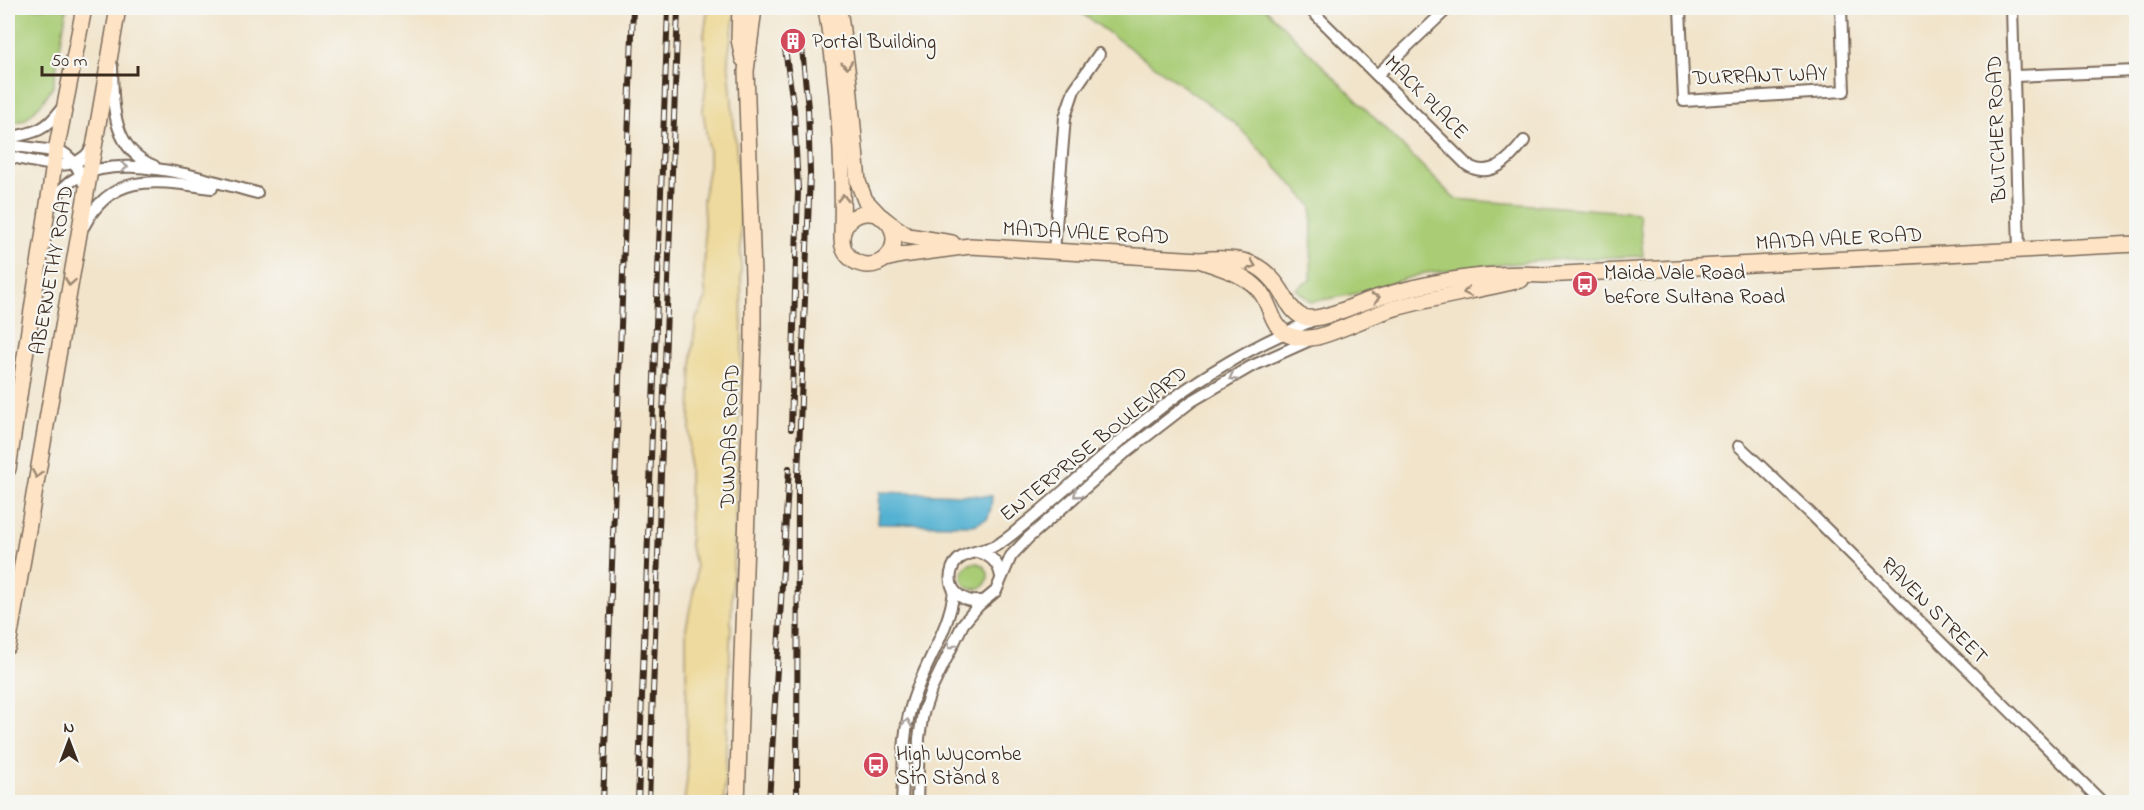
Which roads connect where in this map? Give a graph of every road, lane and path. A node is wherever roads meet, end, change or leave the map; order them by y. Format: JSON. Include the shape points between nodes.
{"nodes":[{"id":1,"x":84,"y":8,"type":"edge"},
{"id":2,"x":118,"y":8,"type":"edge"},
{"id":3,"x":740,"y":8,"type":"edge"},
{"id":4,"x":754,"y":8,"type":"edge"},
{"id":5,"x":826,"y":8,"type":"edge"},
{"id":6,"x":839,"y":8,"type":"edge"},
{"id":7,"x":1309,"y":8,"type":"edge"},
{"id":8,"x":1448,"y":8,"type":"edge"},
{"id":9,"x":1680,"y":8,"type":"edge"},
{"id":10,"x":1842,"y":8,"type":"edge"},
{"id":11,"x":2013,"y":8,"type":"edge"},
{"id":12,"x":112,"y":42,"type":"junction"},
{"id":13,"x":1099,"y":54,"type":"dead end"},
{"id":14,"x":746,"y":71,"type":"junction"},
{"id":15,"x":2136,"y":71,"type":"edge"},
{"id":16,"x":1377,"y":75,"type":"junction"},
{"id":17,"x":2015,"y":76,"type":"junction"},
{"id":18,"x":69,"y":89,"type":"junction"},
{"id":19,"x":8,"y":138,"type":"edge"},
{"id":20,"x":95,"y":141,"type":"junction"},
{"id":21,"x":1524,"y":141,"type":"dead end"},
{"id":22,"x":8,"y":145,"type":"edge"},
{"id":23,"x":8,"y":156,"type":"edge"},
{"id":24,"x":55,"y":158,"type":"junction"},
{"id":25,"x":848,"y":161,"type":"junction"},
{"id":26,"x":75,"y":163,"type":"junction"},
{"id":27,"x":162,"y":169,"type":"junction"},
{"id":28,"x":85,"y":174,"type":"junction"},
{"id":29,"x":46,"y":217,"type":"junction"},
{"id":30,"x":884,"y":219,"type":"junction"},
{"id":31,"x":842,"y":235,"type":"junction"},
{"id":32,"x":2136,"y":244,"type":"edge"},
{"id":33,"x":970,"y":246,"type":"junction"},
{"id":34,"x":76,"y":250,"type":"junction"},
{"id":35,"x":2019,"y":250,"type":"junction"},
{"id":36,"x":1054,"y":251,"type":"junction"},
{"id":37,"x":885,"y":259,"type":"junction"},
{"id":38,"x":1200,"y":260,"type":"junction"},
{"id":39,"x":1544,"y":275,"type":"junction"},
{"id":40,"x":1289,"y":305,"type":"junction"},
{"id":41,"x":1271,"y":310,"type":"junction"},
{"id":42,"x":1320,"y":317,"type":"junction"},
{"id":43,"x":1292,"y":332,"type":"junction"},
{"id":44,"x":1316,"y":337,"type":"junction"},
{"id":45,"x":1266,"y":341,"type":"junction"},
{"id":46,"x":1285,"y":350,"type":"junction"},
{"id":47,"x":1739,"y":446,"type":"dead end"},
{"id":48,"x":8,"y":469,"type":"edge"},
{"id":49,"x":973,"y":552,"type":"junction"},
{"id":50,"x":1001,"y":578,"type":"junction"},
{"id":51,"x":954,"y":591,"type":"junction"},
{"id":52,"x":986,"y":600,"type":"junction"},
{"id":53,"x":8,"y":646,"type":"edge"},
{"id":54,"x":737,"y":802,"type":"edge"},
{"id":55,"x":902,"y":802,"type":"edge"},
{"id":56,"x":917,"y":802,"type":"edge"},
{"id":57,"x":2102,"y":802,"type":"edge"}],
"edges":[{"from":1,"to":18,"type":"main road","name":"ABERNETHY ROAD"},
{"from":2,"to":12,"type":"main road","name":"ABERNETHY ROAD"},
{"from":3,"to":14,"type":"main road","name":"DUNDAS ROAD","via":[[739,39]]},
{"from":4,"to":14,"type":"main road","name":"DUNDAS ROAD"},
{"from":5,"to":25,"type":"main road"},
{"from":6,"to":25,"type":"main road","one_way":true,"via":[[849,84]]},
{"from":7,"to":16,"type":"street","name":"MACK PLACE"},
{"from":8,"to":16,"type":"street"},
{"from":9,"to":10,"type":"street","name":"DURRANT WAY","via":[[1684,100],[1844,91]]},
{"from":11,"to":17,"type":"street","name":"BUTCHER ROAD"},
{"from":12,"to":20,"type":"main road","name":"ABERNETHY ROAD"},
{"from":12,"to":27,"type":"street","via":[[117,123],[124,144],[137,157]]},
{"from":13,"to":36,"type":"street","via":[[1074,90],[1065,117]]},
{"from":14,"to":54,"type":"main road","name":"DUNDAS ROAD","via":[[753,338]]},
{"from":15,"to":17,"type":"street"},
{"from":16,"to":21,"type":"street","name":"MACK PLACE","via":[[1475,170],[1499,166]]},
{"from":17,"to":35,"type":"street","name":"BUTCHER ROAD"},
{"from":18,"to":19,"type":"street","via":[[62,108],[46,127]]},
{"from":18,"to":24,"type":"main road","name":"ABERNETHY ROAD"},
{"from":20,"to":26,"type":"street","via":[[88,154]]},
{"from":20,"to":28,"type":"main road","name":"ABERNETHY ROAD"},
{"from":22,"to":24,"type":"street"},
{"from":23,"to":24,"type":"street"},
{"from":24,"to":26,"type":"street"},
{"from":24,"to":29,"type":"main road","name":"ABERNETHY ROAD"},
{"from":25,"to":30,"type":"main road","name":"MAIDA VALE ROAD","via":[[865,200]]},
{"from":31,"to":25,"type":"main road","name":"MAIDA VALE ROAD","one_way":true},
{"from":26,"to":28,"type":"street"},
{"from":28,"to":27,"type":"street","one_way":true,"via":[[116,167]]},
{"from":27,"to":34,"type":"street","via":[[257,193],[165,182],[130,184],[111,193],[96,207],[82,229]]},
{"from":28,"to":29,"type":"street","via":[[66,184]]},
{"from":28,"to":34,"type":"main road","name":"ABERNETHY ROAD"},
{"from":29,"to":48,"type":"main road","name":"ABERNETHY ROAD"},
{"from":30,"to":31,"type":"main road","via":[[873,214],[857,216],[850,220]]},
{"from":30,"to":33,"type":"main road","name":"MAIDA VALE ROAD","via":[[908,236]]},
{"from":30,"to":37,"type":"main road","via":[[894,237]]},
{"from":31,"to":37,"type":"main road","name":"MAIDA VALE ROAD","via":[[845,253],[851,260],[877,264]]},
{"from":32,"to":35,"type":"main road","name":"MAIDA VALE ROAD"},
{"from":33,"to":36,"type":"main road","name":"MAIDA VALE ROAD"},
{"from":33,"to":37,"type":"main road","name":"MAIDA VALE ROAD"},
{"from":34,"to":53,"type":"main road","name":"ABERNETHY ROAD","one_way":true},
{"from":35,"to":39,"type":"main road","name":"MAIDA VALE ROAD"},
{"from":36,"to":38,"type":"main road","name":"MAIDA VALE ROAD"},
{"from":38,"to":40,"type":"main road","name":"MAIDA VALE ROAD","one_way":true,"via":[[1236,260],[1259,267],[1274,278]]},
{"from":38,"to":41,"type":"main road","name":"MAIDA VALE ROAD","via":[[1253,284]]},
{"from":42,"to":39,"type":"main road","name":"MAIDA VALE ROAD","one_way":true,"via":[[1374,298],[1457,278],[1513,273]]},
{"from":39,"to":44,"type":"main road","name":"MAIDA VALE ROAD","one_way":true,"via":[[1425,300]]},
{"from":40,"to":42,"type":"main road","via":[[1303,318]]},
{"from":40,"to":43,"type":"street","via":[[1295,317]]},
{"from":41,"to":43,"type":"main road","name":"MAIDA VALE ROAD","via":[[1278,326]]},
{"from":41,"to":45,"type":"street","via":[[1273,328]]},
{"from":42,"to":43,"type":"street","name":"MAIDA VALE ROAD"},
{"from":43,"to":44,"type":"main road","name":"MAIDA VALE ROAD"},
{"from":43,"to":45,"type":"street","name":"ENTERPRISE BOULEVARD"},
{"from":43,"to":46,"type":"street"},
{"from":44,"to":46,"type":"street","name":"ENTERPRISE BOULEVARD"},
{"from":45,"to":49,"type":"street","name":"ENTERPRISE BOULEVARD","via":[[1217,369],[1153,414],[1002,542]]},
{"from":46,"to":50,"type":"street","name":"ENTERPRISE BOULEVARD","one_way":true,"via":[[1192,401],[1126,452],[1019,547]]},
{"from":47,"to":57,"type":"street","name":"RAVEN STREET"},
{"from":49,"to":50,"type":"street","via":[[993,559]]},
{"from":49,"to":51,"type":"street","name":"ENTERPRISE BOULEVARD","via":[[961,557],[952,569]]},
{"from":50,"to":52,"type":"street","name":"ENTERPRISE BOULEVARD","via":[[996,591]]},
{"from":51,"to":52,"type":"street","via":[[973,602]]},
{"from":55,"to":51,"type":"street","name":"ENTERPRISE BOULEVARD","one_way":true,"via":[[911,705],[948,620]]},
{"from":52,"to":56,"type":"street","name":"ENTERPRISE BOULEVARD","one_way":true,"via":[[954,640],[926,702],[919,738]]}]}
